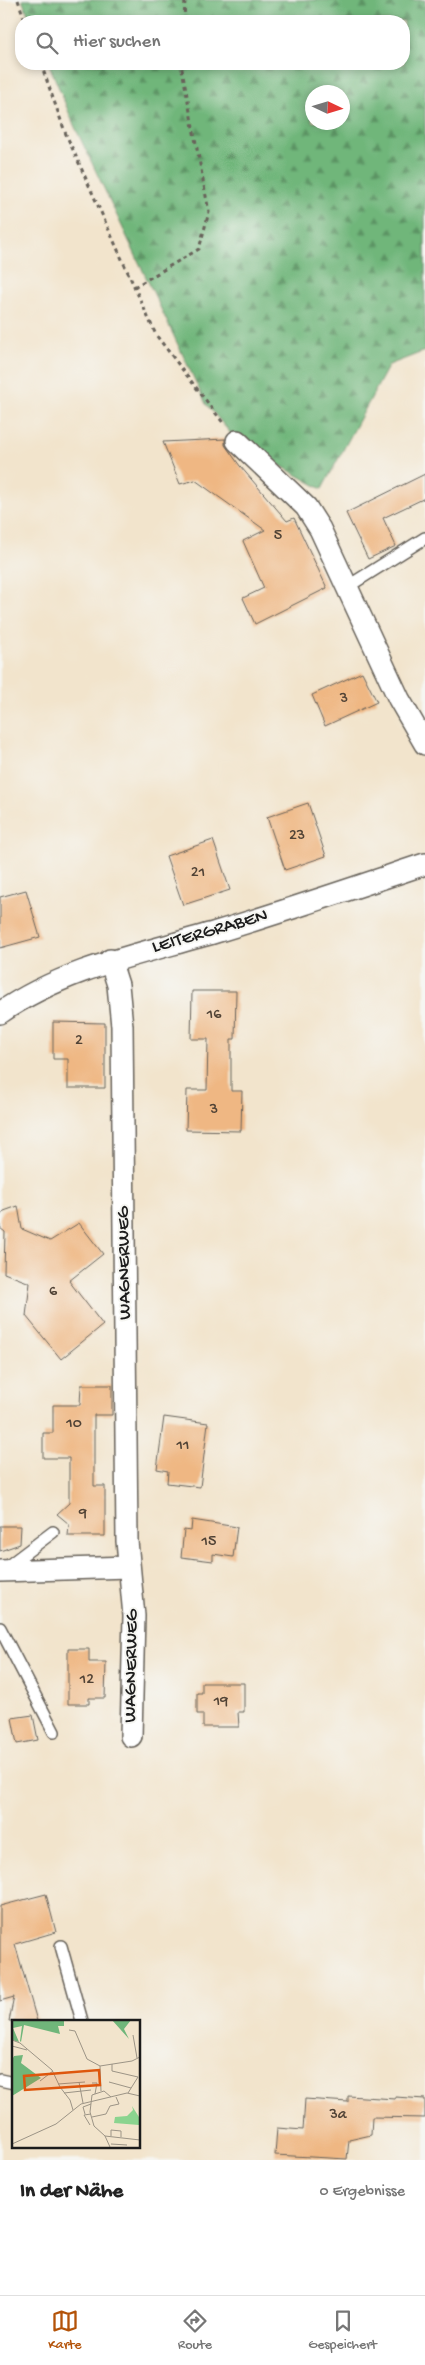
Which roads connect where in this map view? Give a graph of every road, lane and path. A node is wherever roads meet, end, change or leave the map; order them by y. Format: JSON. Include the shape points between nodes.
{"nodes":[{"id":1,"x":18,"y":0,"type":"edge"},
{"id":2,"x":185,"y":0,"type":"edge"},
{"id":3,"x":23,"y":15,"type":"edge"},
{"id":4,"x":184,"y":15,"type":"edge"},
{"id":5,"x":42,"y":70,"type":"edge"},
{"id":6,"x":182,"y":70,"type":"edge"},
{"id":7,"x":134,"y":287,"type":"junction"},
{"id":8,"x":237,"y":440,"type":"joint"},
{"id":9,"x":425,"y":538,"type":"edge"},
{"id":10,"x":347,"y":587,"type":"junction"},
{"id":11,"x":419,"y":719,"type":"edge"},
{"id":12,"x":425,"y":744,"type":"edge"},
{"id":13,"x":425,"y":864,"type":"edge"},
{"id":14,"x":110,"y":960,"type":"junction"},
{"id":15,"x":0,"y":1013,"type":"edge"},
{"id":16,"x":53,"y":1532,"type":"dead end"},
{"id":17,"x":129,"y":1567,"type":"junction"},
{"id":18,"x":0,"y":1571,"type":"edge"},
{"id":19,"x":0,"y":1628,"type":"edge"},
{"id":20,"x":54,"y":1732,"type":"dead end"},
{"id":21,"x":132,"y":1736,"type":"dead end"},
{"id":22,"x":62,"y":1946,"type":"dead end"},
{"id":23,"x":82,"y":2020,"type":"edge"}],
"edges":[{"from":1,"to":3,"type":"path"},
{"from":2,"to":4,"type":"path"},
{"from":5,"to":7,"type":"path","via":[[65,132]]},
{"from":6,"to":7,"type":"path","via":[[208,212],[198,249]]},
{"from":7,"to":8,"type":"path","via":[[156,335]]},
{"from":8,"to":10,"type":"street","via":[[306,507]]},
{"from":9,"to":10,"type":"lane"},
{"from":10,"to":11,"type":"street"},
{"from":11,"to":12,"type":"street"},
{"from":13,"to":14,"type":"street","name":"LEITERGRABEN","via":[[214,932]]},
{"from":14,"to":15,"type":"street","name":"LEITERGRABEN","via":[[60,980]]},
{"from":14,"to":17,"type":"street","name":"WAGNERWEG","via":[[118,985],[122,1026]]},
{"from":16,"to":18,"type":"lane"},
{"from":17,"to":18,"type":"street"},
{"from":17,"to":21,"type":"street","name":"WAGNERWEG","via":[[134,1616]]},
{"from":19,"to":20,"type":"lane"},
{"from":22,"to":23,"type":"lane"}]}
